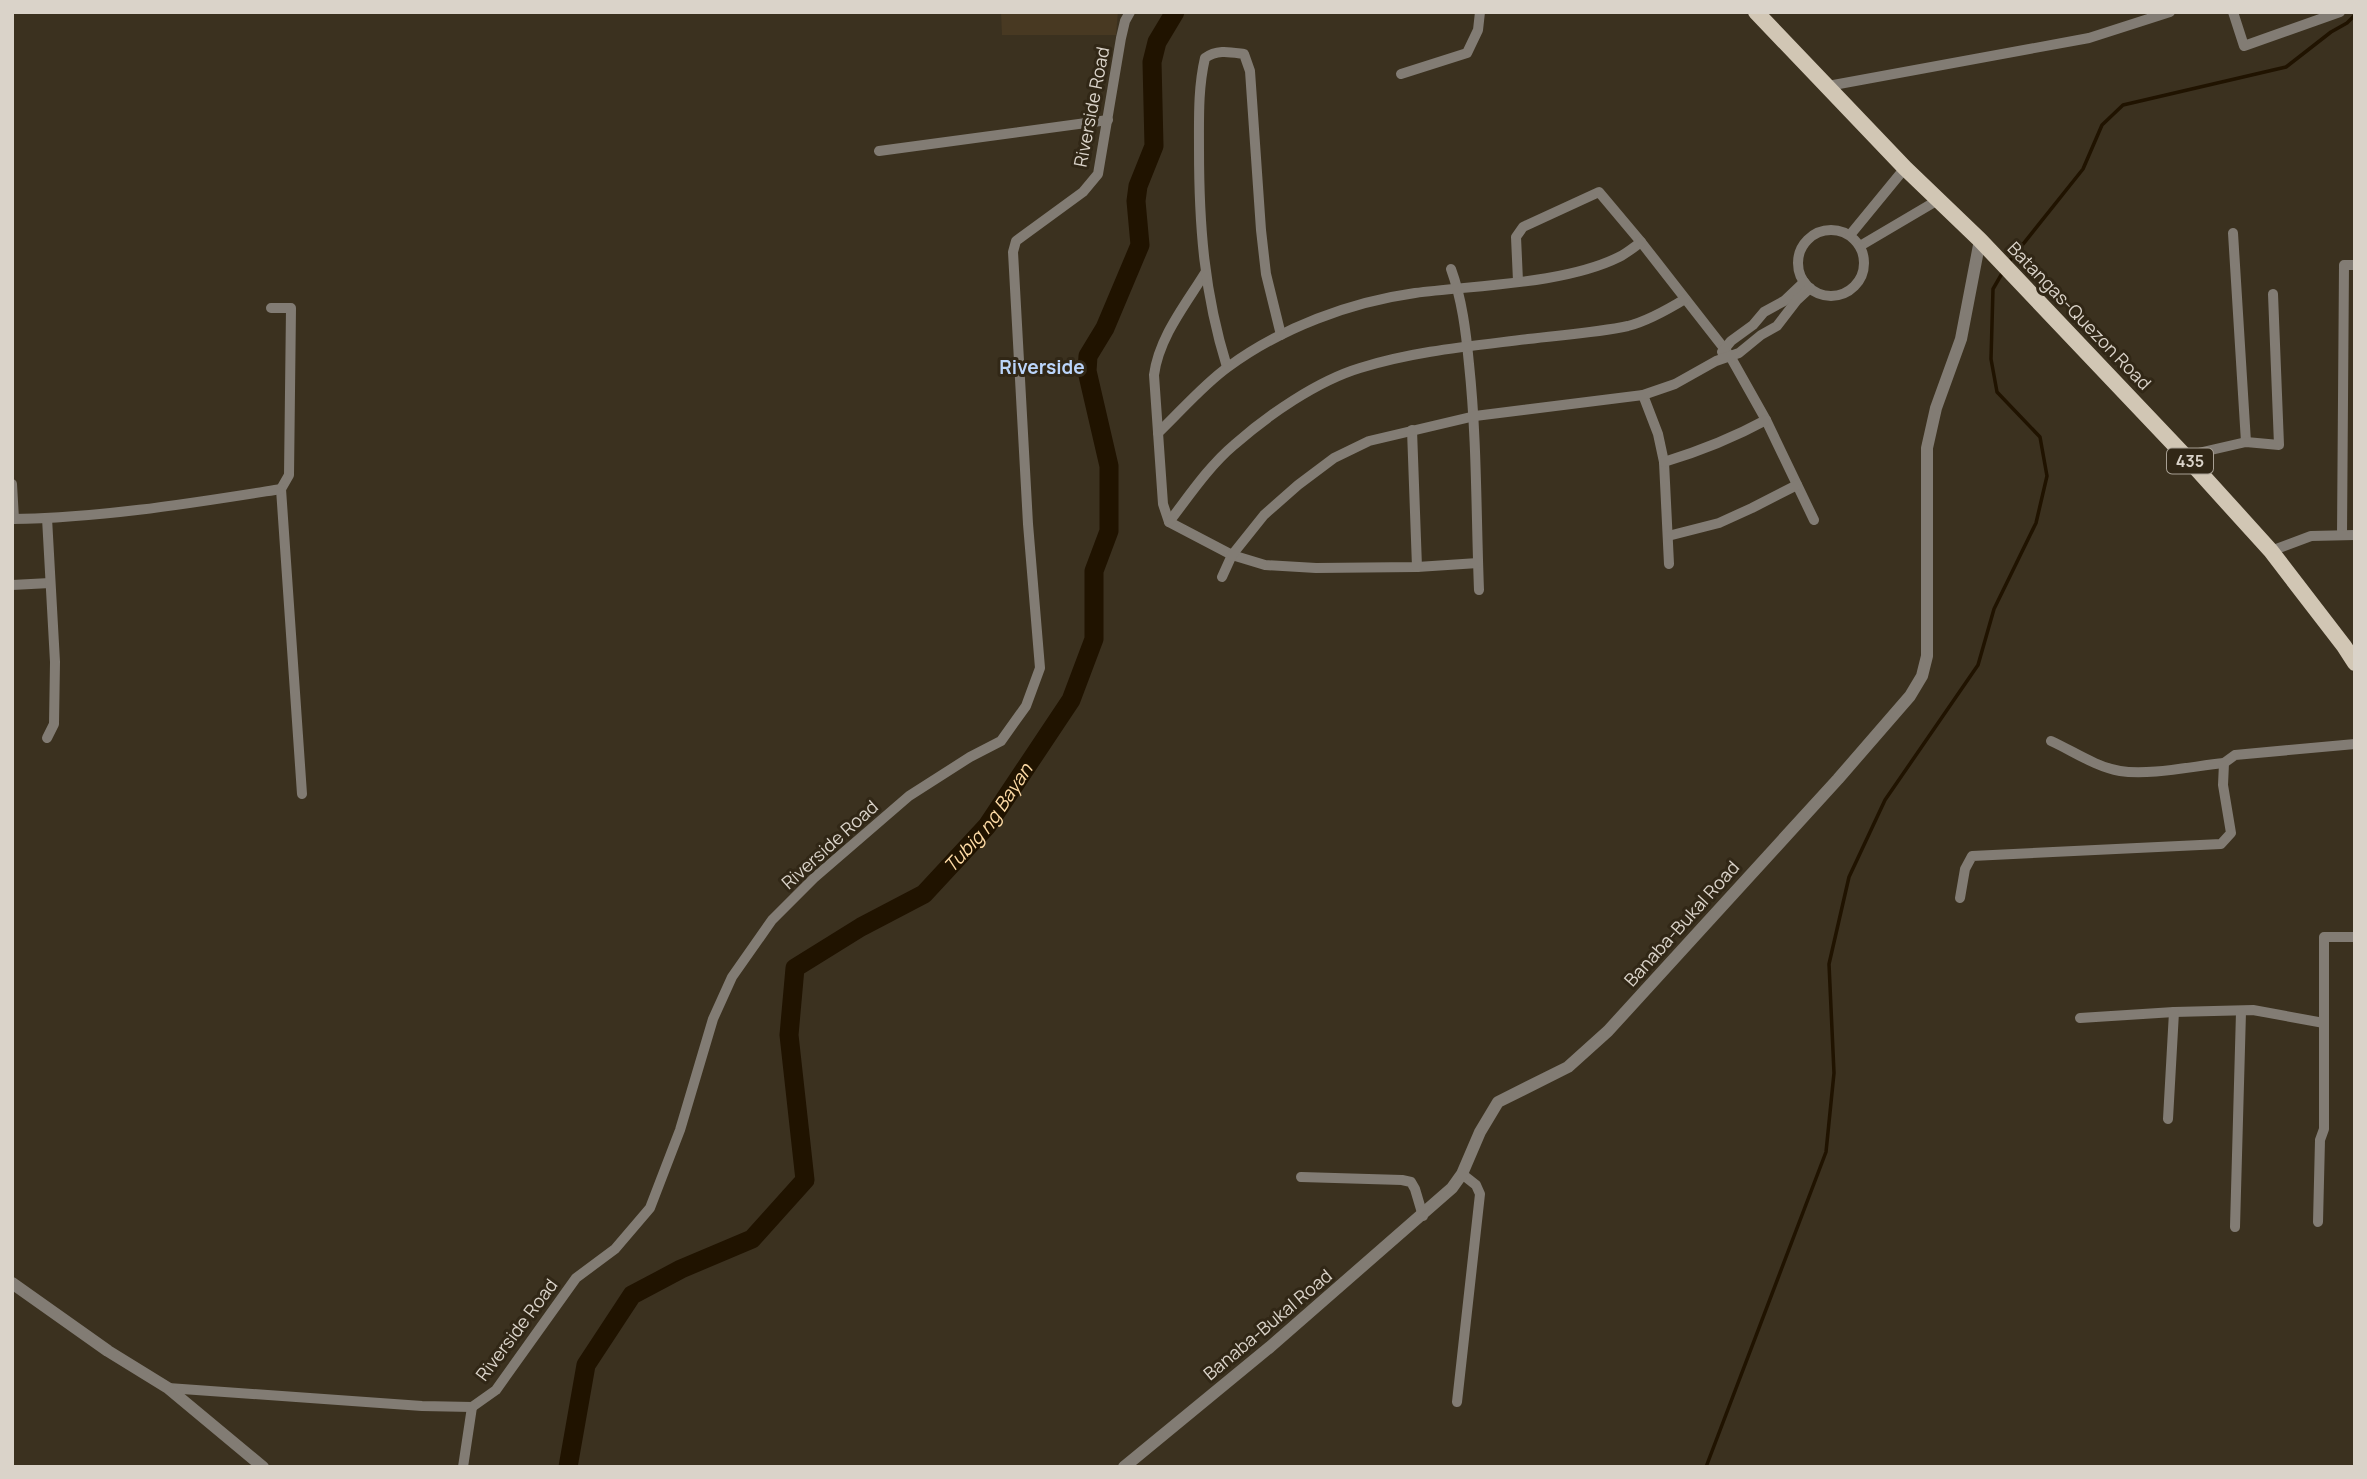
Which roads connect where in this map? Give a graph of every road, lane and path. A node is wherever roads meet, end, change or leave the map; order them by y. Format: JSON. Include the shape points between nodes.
{"nodes":[{"id":1,"x":1130,"y":12,"type":"edge"},
{"id":2,"x":1480,"y":12,"type":"edge"},
{"id":3,"x":1756,"y":12,"type":"edge"},
{"id":4,"x":2170,"y":12,"type":"edge"},
{"id":5,"x":2233,"y":12,"type":"edge"},
{"id":6,"x":2340,"y":12,"type":"edge"},
{"id":7,"x":1401,"y":74,"type":"dead end"},
{"id":8,"x":1828,"y":86,"type":"junction"},
{"id":9,"x":1108,"y":120,"type":"junction"},
{"id":10,"x":879,"y":151,"type":"dead end"},
{"id":11,"x":1905,"y":168,"type":"junction"},
{"id":12,"x":1938,"y":200,"type":"junction"},
{"id":13,"x":2233,"y":233,"type":"dead end"},
{"id":14,"x":1850,"y":235,"type":"junction"},
{"id":15,"x":1980,"y":240,"type":"junction"},
{"id":16,"x":1641,"y":242,"type":"junction"},
{"id":17,"x":1860,"y":246,"type":"junction"},
{"id":18,"x":2355,"y":265,"type":"edge"},
{"id":19,"x":1451,"y":270,"type":"dead end"},
{"id":20,"x":1205,"y":273,"type":"junction"},
{"id":21,"x":1518,"y":281,"type":"junction"},
{"id":22,"x":1807,"y":285,"type":"junction"},
{"id":23,"x":1458,"y":289,"type":"junction"},
{"id":24,"x":2273,"y":294,"type":"dead end"},
{"id":25,"x":1685,"y":299,"type":"junction"},
{"id":26,"x":271,"y":308,"type":"dead end"},
{"id":27,"x":2350,"y":323,"type":"edge"},
{"id":28,"x":1753,"y":325,"type":"junction"},
{"id":29,"x":1281,"y":335,"type":"junction"},
{"id":30,"x":1761,"y":335,"type":"junction"},
{"id":31,"x":1468,"y":347,"type":"junction"},
{"id":32,"x":1727,"y":353,"type":"junction"},
{"id":33,"x":1227,"y":367,"type":"junction"},
{"id":34,"x":2349,"y":380,"type":"edge"},
{"id":35,"x":1643,"y":395,"type":"junction"},
{"id":36,"x":1475,"y":416,"type":"junction"},
{"id":37,"x":1766,"y":420,"type":"junction"},
{"id":38,"x":1412,"y":430,"type":"junction"},
{"id":39,"x":1158,"y":433,"type":"junction"},
{"id":40,"x":2349,"y":438,"type":"edge"},
{"id":41,"x":2246,"y":442,"type":"junction"},
{"id":42,"x":2185,"y":456,"type":"junction"},
{"id":43,"x":1664,"y":462,"type":"junction"},
{"id":44,"x":12,"y":484,"type":"edge"},
{"id":45,"x":1797,"y":485,"type":"junction"},
{"id":46,"x":281,"y":489,"type":"junction"},
{"id":47,"x":47,"y":518,"type":"junction"},
{"id":48,"x":13,"y":519,"type":"edge"},
{"id":49,"x":1814,"y":520,"type":"dead end"},
{"id":50,"x":1169,"y":522,"type":"junction"},
{"id":51,"x":2342,"y":535,"type":"junction"},
{"id":52,"x":2355,"y":535,"type":"edge"},
{"id":53,"x":1668,"y":536,"type":"junction"},
{"id":54,"x":2271,"y":551,"type":"junction"},
{"id":55,"x":1232,"y":555,"type":"junction"},
{"id":56,"x":1478,"y":563,"type":"junction"},
{"id":57,"x":1669,"y":564,"type":"dead end"},
{"id":58,"x":1418,"y":567,"type":"junction"},
{"id":59,"x":1222,"y":577,"type":"dead end"},
{"id":60,"x":50,"y":583,"type":"junction"},
{"id":61,"x":12,"y":585,"type":"edge"},
{"id":62,"x":1479,"y":590,"type":"dead end"},
{"id":63,"x":2355,"y":663,"type":"edge"},
{"id":64,"x":47,"y":738,"type":"dead end"},
{"id":65,"x":2051,"y":741,"type":"dead end"},
{"id":66,"x":2355,"y":744,"type":"edge"},
{"id":67,"x":2224,"y":763,"type":"junction"},
{"id":68,"x":302,"y":794,"type":"dead end"},
{"id":69,"x":1960,"y":898,"type":"dead end"},
{"id":70,"x":2355,"y":937,"type":"edge"},
{"id":71,"x":2174,"y":1012,"type":"junction"},
{"id":72,"x":2241,"y":1012,"type":"junction"},
{"id":73,"x":2080,"y":1018,"type":"dead end"},
{"id":74,"x":2324,"y":1023,"type":"junction"},
{"id":75,"x":2168,"y":1119,"type":"dead end"},
{"id":76,"x":1462,"y":1174,"type":"junction"},
{"id":77,"x":1301,"y":1177,"type":"dead end"},
{"id":78,"x":1423,"y":1216,"type":"junction"},
{"id":79,"x":2318,"y":1222,"type":"dead end"},
{"id":80,"x":2235,"y":1227,"type":"dead end"},
{"id":81,"x":12,"y":1283,"type":"edge"},
{"id":82,"x":168,"y":1388,"type":"junction"},
{"id":83,"x":1457,"y":1402,"type":"dead end"},
{"id":84,"x":472,"y":1407,"type":"junction"},
{"id":85,"x":263,"y":1467,"type":"edge"},
{"id":86,"x":463,"y":1467,"type":"edge"},
{"id":87,"x":1124,"y":1467,"type":"edge"}],
"edges":[{"from":1,"to":9,"type":"street","name":"Riverside Road","via":[[1121,38]]},
{"from":2,"to":7,"type":"street","via":[[1478,30],[1467,53]]},
{"from":3,"to":8,"type":"main road","name":"Batangas-Quezon Road","number":"435"},
{"from":4,"to":8,"type":"street","via":[[2090,38]]},
{"from":5,"to":6,"type":"street","via":[[2244,46]]},
{"from":8,"to":11,"type":"main road","name":"Batangas-Quezon Road","number":"435"},
{"from":9,"to":10,"type":"street"},
{"from":9,"to":84,"type":"street","name":"Riverside Road","via":[[1098,174],[1092,183],[1016,241],[1013,252],[1040,668],[1026,706],[1002,741],[909,796],[772,920],[732,977],[713,1019],[680,1130],[650,1208],[615,1249],[576,1278],[496,1390]]},
{"from":11,"to":12,"type":"main road","name":"Batangas-Quezon Road","number":"435"},
{"from":11,"to":14,"type":"street"},
{"from":12,"to":15,"type":"main road","name":"Batangas-Quezon Road","number":"435"},
{"from":12,"to":17,"type":"street"},
{"from":13,"to":41,"type":"street"},
{"from":14,"to":17,"type":"street"},
{"from":14,"to":22,"type":"street","via":[[1829,229],[1809,237],[1798,256]]},
{"from":15,"to":42,"type":"main road","name":"Batangas-Quezon Road","number":"435"},
{"from":15,"to":76,"type":"street","name":"Banaba-Bukal Road","via":[[1961,339],[1927,448],[1927,656],[1922,676],[1838,779],[1608,1031],[1568,1067],[1498,1102]]},
{"from":16,"to":21,"type":"street","via":[[1595,266]]},
{"from":16,"to":21,"type":"street","via":[[1599,192],[1523,226],[1516,237]]},
{"from":16,"to":25,"type":"street"},
{"from":17,"to":22,"type":"street","via":[[1863,274],[1852,289],[1824,296]]},
{"from":18,"to":27,"type":"street","via":[[2344,265]]},
{"from":19,"to":23,"type":"street"},
{"from":20,"to":29,"type":"street","via":[[1199,216],[1200,80],[1205,58],[1213,52],[1244,54],[1250,71],[1266,274]]},
{"from":20,"to":33,"type":"street"},
{"from":20,"to":39,"type":"street","via":[[1156,360]]},
{"from":21,"to":23,"type":"street"},
{"from":22,"to":28,"type":"street"},
{"from":22,"to":30,"type":"street","via":[[1777,326]]},
{"from":23,"to":29,"type":"street","via":[[1348,307]]},
{"from":23,"to":31,"type":"street"},
{"from":24,"to":41,"type":"street","via":[[2278,445]]},
{"from":25,"to":31,"type":"street","via":[[1628,326]]},
{"from":25,"to":32,"type":"street"},
{"from":26,"to":46,"type":"street","via":[[290,308],[289,475]]},
{"from":27,"to":34,"type":"street"},
{"from":28,"to":30,"type":"street"},
{"from":28,"to":32,"type":"street","via":[[1734,339]]},
{"from":29,"to":33,"type":"street"},
{"from":30,"to":32,"type":"street","via":[[1743,350]]},
{"from":31,"to":36,"type":"street"},
{"from":31,"to":50,"type":"street","via":[[1359,368],[1317,387],[1233,446]]},
{"from":32,"to":35,"type":"street","via":[[1675,384]]},
{"from":32,"to":37,"type":"street"},
{"from":33,"to":39,"type":"street"},
{"from":34,"to":40,"type":"street"},
{"from":35,"to":36,"type":"street"},
{"from":35,"to":43,"type":"street"},
{"from":36,"to":38,"type":"street"},
{"from":36,"to":56,"type":"street"},
{"from":37,"to":43,"type":"street","via":[[1731,439]]},
{"from":37,"to":45,"type":"street"},
{"from":38,"to":55,"type":"street","via":[[1369,441],[1334,458],[1264,515]]},
{"from":38,"to":58,"type":"street"},
{"from":39,"to":50,"type":"street","via":[[1163,504]]},
{"from":40,"to":51,"type":"street"},
{"from":41,"to":42,"type":"street"},
{"from":42,"to":54,"type":"main road","name":"Batangas-Quezon Road","number":"435"},
{"from":43,"to":53,"type":"street"},
{"from":44,"to":48,"type":"street"},
{"from":45,"to":49,"type":"street"},
{"from":45,"to":53,"type":"street","via":[[1719,523]]},
{"from":46,"to":47,"type":"street"},
{"from":46,"to":68,"type":"street"},
{"from":47,"to":48,"type":"street"},
{"from":47,"to":60,"type":"street"},
{"from":50,"to":55,"type":"street"},
{"from":51,"to":52,"type":"street"},
{"from":51,"to":54,"type":"street","via":[[2311,536]]},
{"from":53,"to":57,"type":"street"},
{"from":54,"to":63,"type":"main road","name":"Batangas-Quezon Road","number":"435"},
{"from":55,"to":58,"type":"street","via":[[1265,565]]},
{"from":55,"to":59,"type":"street"},
{"from":56,"to":58,"type":"street"},
{"from":56,"to":62,"type":"street"},
{"from":60,"to":61,"type":"street"},
{"from":60,"to":64,"type":"street","via":[[54,724]]},
{"from":65,"to":67,"type":"street","via":[[2122,772]]},
{"from":66,"to":67,"type":"street","via":[[2235,755]]},
{"from":67,"to":69,"type":"street","via":[[2222,785],[2231,833],[2221,844],[1972,856]]},
{"from":70,"to":74,"type":"street","via":[[2324,937]]},
{"from":71,"to":72,"type":"street"},
{"from":71,"to":73,"type":"street"},
{"from":71,"to":75,"type":"street"},
{"from":72,"to":74,"type":"street"},
{"from":72,"to":80,"type":"street"},
{"from":74,"to":79,"type":"street"},
{"from":76,"to":78,"type":"street","name":"Banaba-Bukal Road"},
{"from":76,"to":83,"type":"street","via":[[1480,1194]]},
{"from":77,"to":78,"type":"street","via":[[1411,1182]]},
{"from":78,"to":87,"type":"street","name":"Banaba-Bukal Road"},
{"from":81,"to":82,"type":"street"},
{"from":82,"to":84,"type":"street"},
{"from":82,"to":85,"type":"street"},
{"from":84,"to":86,"type":"street"}]}
